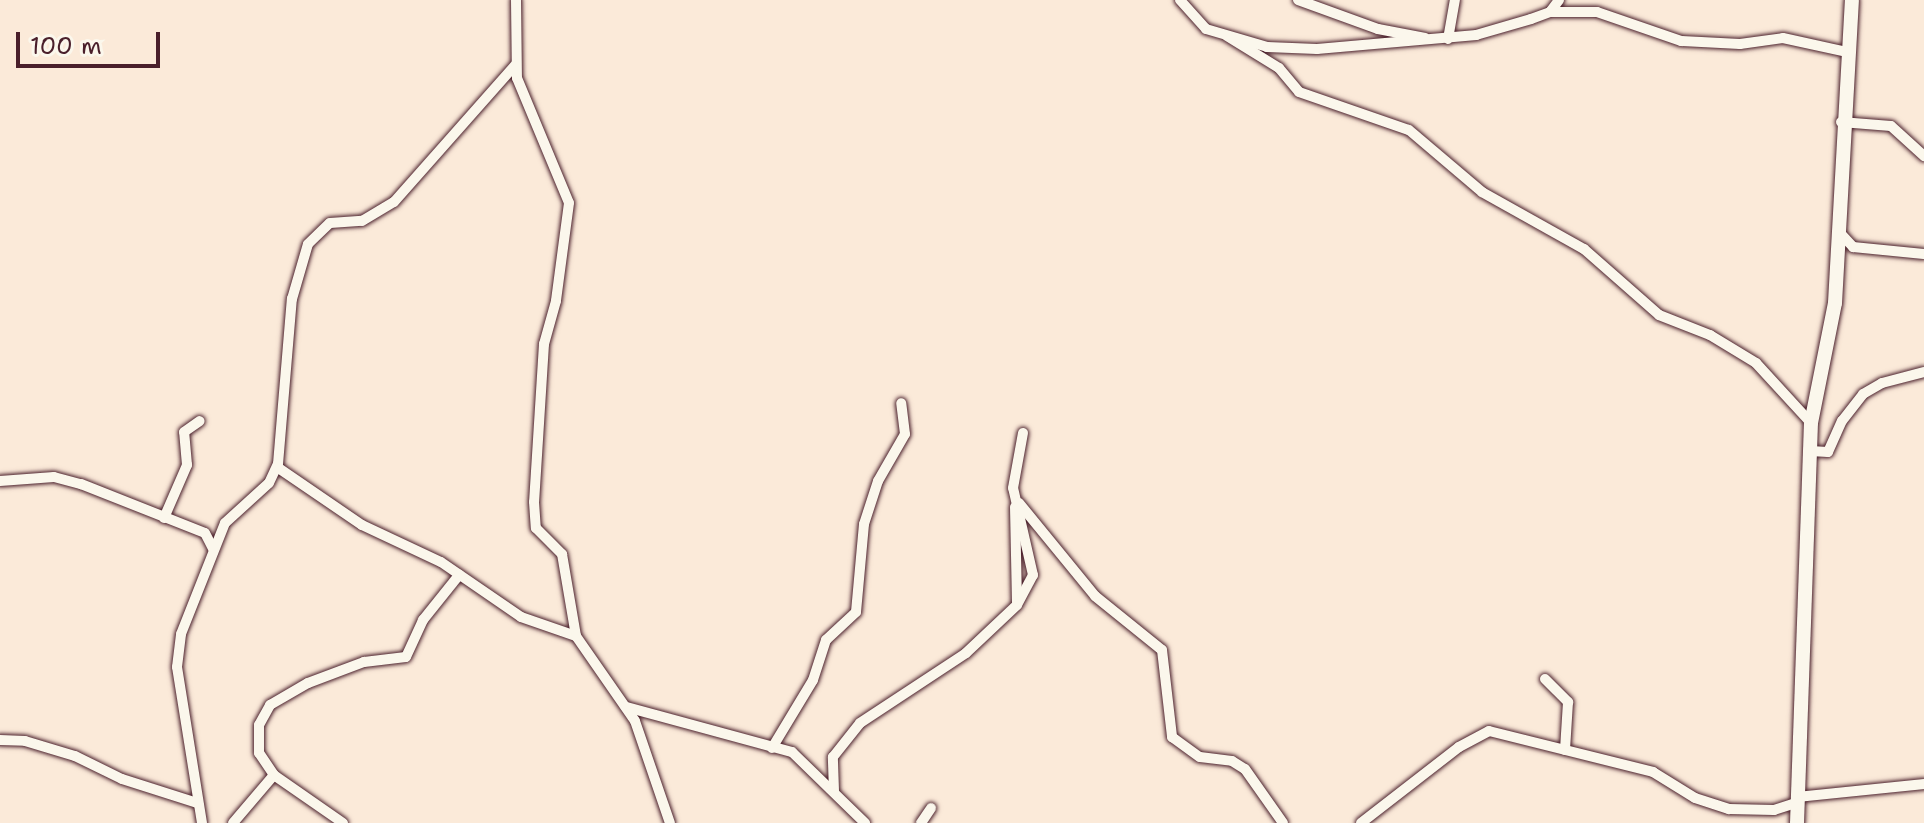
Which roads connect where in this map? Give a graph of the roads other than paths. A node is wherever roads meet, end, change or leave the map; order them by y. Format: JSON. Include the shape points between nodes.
{"nodes":[{"id":1,"x":516,"y":0,"type":"edge"},
{"id":2,"x":1180,"y":0,"type":"edge"},
{"id":3,"x":1298,"y":0,"type":"edge"},
{"id":4,"x":1455,"y":0,"type":"edge"},
{"id":5,"x":1559,"y":0,"type":"edge"},
{"id":6,"x":1852,"y":0,"type":"edge"},
{"id":7,"x":1550,"y":12,"type":"junction"},
{"id":8,"x":1227,"y":36,"type":"junction"},
{"id":9,"x":1448,"y":39,"type":"junction"},
{"id":10,"x":1434,"y":40,"type":"junction"},
{"id":11,"x":1847,"y":52,"type":"junction"},
{"id":12,"x":516,"y":64,"type":"junction"},
{"id":13,"x":1841,"y":122,"type":"junction"},
{"id":14,"x":1924,"y":156,"type":"edge"},
{"id":15,"x":1841,"y":228,"type":"junction"},
{"id":16,"x":1924,"y":254,"type":"edge"},
{"id":17,"x":1924,"y":372,"type":"edge"},
{"id":18,"x":901,"y":403,"type":"dead end"},
{"id":19,"x":200,"y":421,"type":"dead end"},
{"id":20,"x":1811,"y":423,"type":"junction"},
{"id":21,"x":1023,"y":433,"type":"dead end"},
{"id":22,"x":1810,"y":451,"type":"junction"},
{"id":23,"x":277,"y":467,"type":"junction"},
{"id":24,"x":0,"y":481,"type":"edge"},
{"id":25,"x":1014,"y":500,"type":"junction"},
{"id":26,"x":164,"y":518,"type":"junction"},
{"id":27,"x":213,"y":549,"type":"junction"},
{"id":28,"x":459,"y":575,"type":"junction"},
{"id":29,"x":1017,"y":605,"type":"junction"},
{"id":30,"x":576,"y":636,"type":"junction"},
{"id":31,"x":1545,"y":679,"type":"dead end"},
{"id":32,"x":625,"y":707,"type":"junction"},
{"id":33,"x":0,"y":740,"type":"edge"},
{"id":34,"x":772,"y":748,"type":"junction"},
{"id":35,"x":1565,"y":750,"type":"junction"},
{"id":36,"x":274,"y":775,"type":"junction"},
{"id":37,"x":1924,"y":784,"type":"edge"},
{"id":38,"x":834,"y":791,"type":"junction"},
{"id":39,"x":1798,"y":800,"type":"junction"},
{"id":40,"x":197,"y":803,"type":"junction"},
{"id":41,"x":931,"y":808,"type":"dead end"},
{"id":42,"x":202,"y":823,"type":"edge"},
{"id":43,"x":233,"y":823,"type":"edge"},
{"id":44,"x":343,"y":823,"type":"edge"},
{"id":45,"x":670,"y":823,"type":"edge"},
{"id":46,"x":865,"y":823,"type":"edge"},
{"id":47,"x":921,"y":823,"type":"edge"},
{"id":48,"x":1283,"y":823,"type":"edge"},
{"id":49,"x":1361,"y":823,"type":"edge"},
{"id":50,"x":1797,"y":823,"type":"edge"}],
"edges":[{"from":1,"to":12,"type":"street"},
{"from":2,"to":8,"type":"street","via":[[1200,25]]},
{"from":3,"to":10,"type":"street","via":[[1378,29]]},
{"from":4,"to":9,"type":"street"},
{"from":5,"to":7,"type":"street"},
{"from":6,"to":11,"type":"street"},
{"from":7,"to":9,"type":"street","via":[[1499,30]]},
{"from":7,"to":11,"type":"street","via":[[1597,12],[1681,41],[1740,44],[1783,38]]},
{"from":8,"to":10,"type":"street","via":[[1267,47],[1317,49]]},
{"from":8,"to":20,"type":"street","via":[[1279,68],[1299,92],[1409,130],[1482,192],[1584,249],[1659,315],[1710,335],[1756,363]]},
{"from":9,"to":10,"type":"street"},
{"from":11,"to":13,"type":"street"},
{"from":12,"to":23,"type":"street","via":[[394,202],[362,221],[330,223],[308,244],[292,299]]},
{"from":12,"to":30,"type":"street","via":[[521,89],[569,203],[556,301],[544,344],[534,502],[536,528],[562,554]]},
{"from":13,"to":14,"type":"street","via":[[1891,126]]},
{"from":13,"to":15,"type":"street"},
{"from":15,"to":16,"type":"street","via":[[1842,239],[1853,247]]},
{"from":15,"to":20,"type":"street","via":[[1835,303]]},
{"from":17,"to":22,"type":"street","via":[[1863,394],[1842,421],[1828,452]]},
{"from":18,"to":34,"type":"street","via":[[905,434],[878,481],[864,524],[856,612],[826,640],[813,680]]},
{"from":19,"to":26,"type":"street","via":[[184,432],[187,465]]},
{"from":20,"to":22,"type":"street"},
{"from":21,"to":25,"type":"street"},
{"from":22,"to":39,"type":"street"},
{"from":23,"to":27,"type":"street","via":[[269,483],[232,513]]},
{"from":23,"to":28,"type":"street","via":[[362,525]]},
{"from":24,"to":26,"type":"street","via":[[66,480]]},
{"from":25,"to":29,"type":"street"},
{"from":25,"to":29,"type":"street","via":[[1026,530],[1033,575]]},
{"from":25,"to":48,"type":"street","via":[[1095,596],[1162,650],[1172,737],[1200,757],[1232,761],[1245,769]]},
{"from":26,"to":27,"type":"street","via":[[205,533]]},
{"from":27,"to":40,"type":"street","via":[[178,653]]},
{"from":28,"to":30,"type":"street","via":[[521,617]]},
{"from":28,"to":36,"type":"street","via":[[423,620],[406,657],[373,659],[331,673],[270,705],[256,739]]},
{"from":29,"to":38,"type":"street","via":[[941,672],[860,723],[833,757]]},
{"from":30,"to":32,"type":"street"},
{"from":31,"to":35,"type":"street","via":[[1568,702]]},
{"from":32,"to":34,"type":"street"},
{"from":32,"to":45,"type":"street","via":[[644,740]]},
{"from":33,"to":40,"type":"street","via":[[25,741],[75,756],[122,779]]},
{"from":34,"to":38,"type":"street","via":[[802,758]]},
{"from":35,"to":39,"type":"street","via":[[1653,772],[1695,798],[1729,809],[1774,810]]},
{"from":35,"to":49,"type":"street","via":[[1484,732]]},
{"from":36,"to":43,"type":"street"},
{"from":36,"to":44,"type":"street"},
{"from":37,"to":39,"type":"street"},
{"from":38,"to":46,"type":"street"},
{"from":39,"to":50,"type":"street"},
{"from":40,"to":42,"type":"street"},
{"from":41,"to":47,"type":"street"}]}
